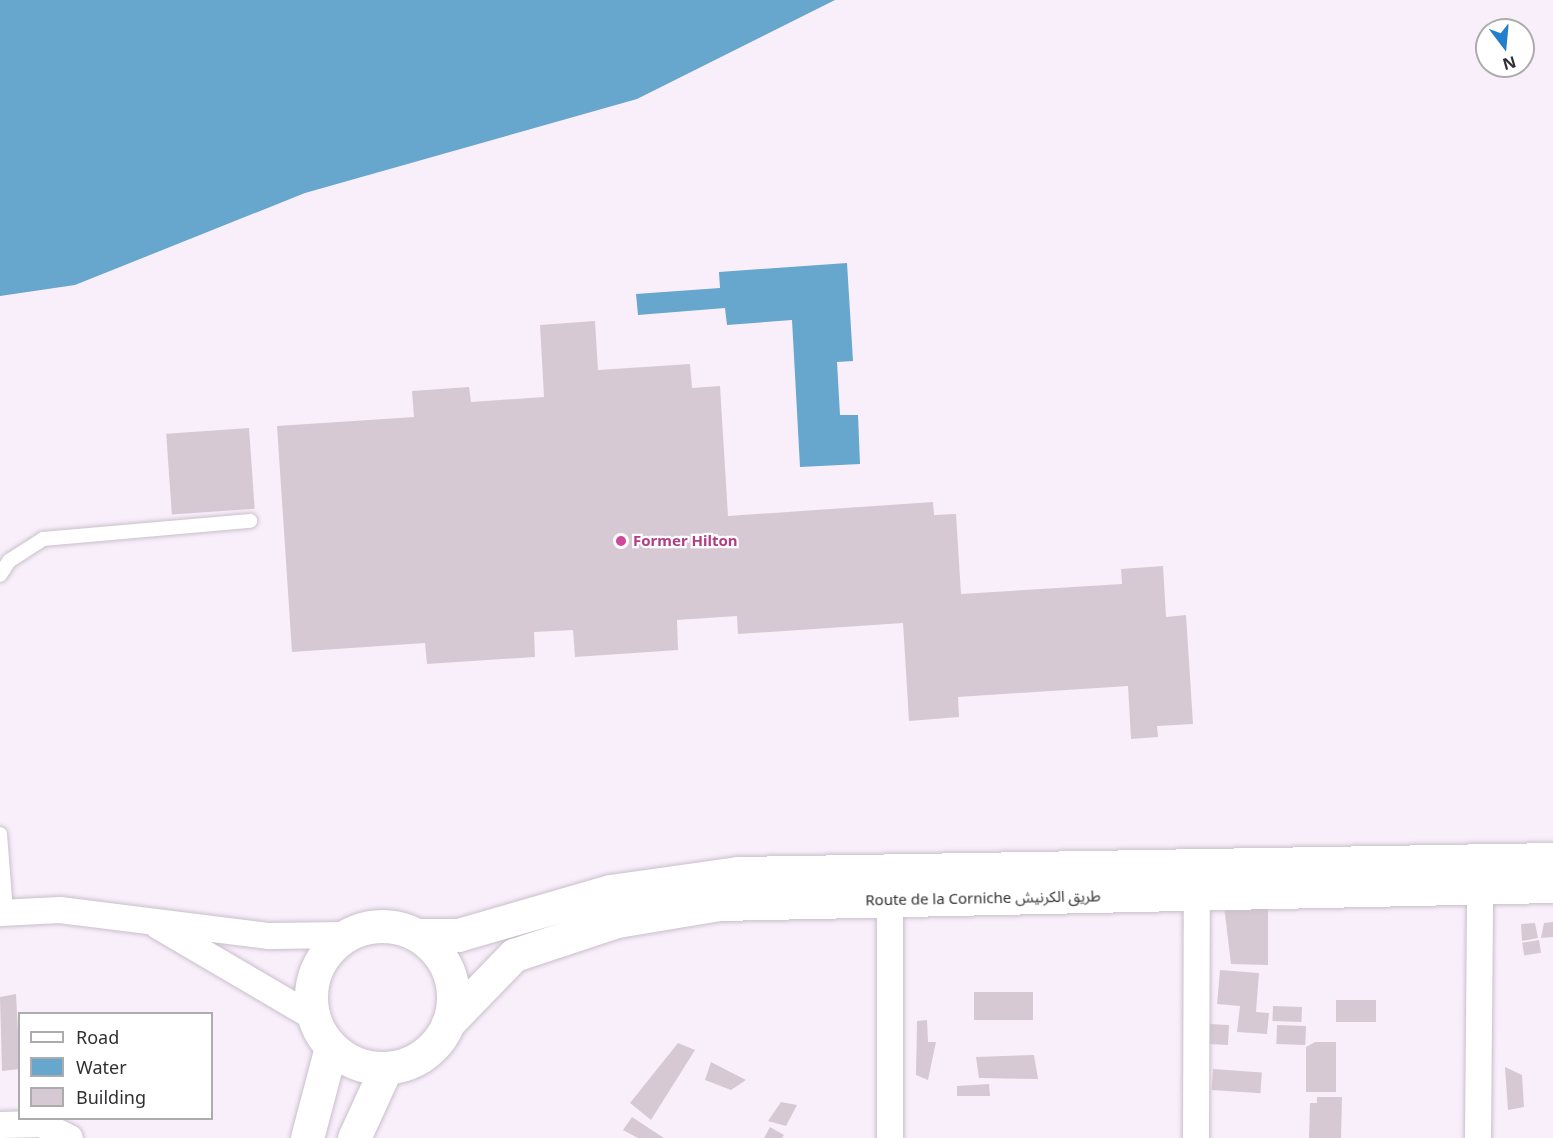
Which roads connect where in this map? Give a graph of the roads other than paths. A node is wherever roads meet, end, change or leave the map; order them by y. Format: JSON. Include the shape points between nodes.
{"nodes":[{"id":1,"x":250,"y":521,"type":"dead end"},
{"id":2,"x":0,"y":575,"type":"edge"},
{"id":3,"x":0,"y":834,"type":"edge"},
{"id":4,"x":1553,"y":859,"type":"edge"},
{"id":5,"x":1553,"y":886,"type":"edge"},
{"id":6,"x":1480,"y":888,"type":"junction"},
{"id":7,"x":1197,"y":893,"type":"junction"},
{"id":8,"x":890,"y":900,"type":"junction"},
{"id":9,"x":3,"y":913,"type":"edge"},
{"id":10,"x":150,"y":921,"type":"junction"},
{"id":11,"x":419,"y":934,"type":"junction"},
{"id":12,"x":346,"y":935,"type":"junction"},
{"id":13,"x":313,"y":1017,"type":"junction"},
{"id":14,"x":448,"y":1023,"type":"junction"},
{"id":15,"x":331,"y":1047,"type":"junction"},
{"id":16,"x":386,"y":1068,"type":"junction"},
{"id":17,"x":0,"y":1125,"type":"edge"},
{"id":18,"x":70,"y":1138,"type":"edge"},
{"id":19,"x":307,"y":1138,"type":"edge"},
{"id":20,"x":354,"y":1138,"type":"edge"},
{"id":21,"x":890,"y":1138,"type":"edge"},
{"id":22,"x":1196,"y":1138,"type":"edge"},
{"id":23,"x":1478,"y":1138,"type":"edge"}],
"edges":[{"from":1,"to":2,"type":"lane","via":[[42,539],[9,561]]},
{"from":3,"to":9,"type":"lane"},
{"from":4,"to":11,"type":"street","name":"Route de la Corniche طريق الكرنيش","via":[[738,873],[668,879],[458,935]]},
{"from":5,"to":6,"type":"street","name":"Route de la Corniche طريق الكرنيش"},
{"from":6,"to":7,"type":"street","name":"Route de la Corniche طريق الكرنيش"},
{"from":6,"to":23,"type":"street"},
{"from":7,"to":8,"type":"street","name":"Route de la Corniche طريق الكرنيش"},
{"from":7,"to":22,"type":"street"},
{"from":8,"to":14,"type":"street","name":"Route de la Corniche طريق الكرنيش","via":[[720,904],[606,924],[514,955]]},
{"from":8,"to":21,"type":"street"},
{"from":9,"to":10,"type":"street","via":[[60,910]]},
{"from":10,"to":12,"type":"street","via":[[269,936]]},
{"from":10,"to":13,"type":"street"},
{"from":11,"to":12,"type":"street","via":[[395,926],[369,926]]},
{"from":11,"to":14,"type":"street","via":[[438,951],[450,973],[454,999]]},
{"from":12,"to":13,"type":"street","via":[[327,950],[315,970],[310,993]]},
{"from":13,"to":15,"type":"street"},
{"from":14,"to":16,"type":"street","via":[[424,1054]]},
{"from":15,"to":16,"type":"street","via":[[346,1059]]},
{"from":15,"to":19,"type":"street"},
{"from":16,"to":20,"type":"street"},
{"from":17,"to":18,"type":"street","via":[[41,1124]]}]}
